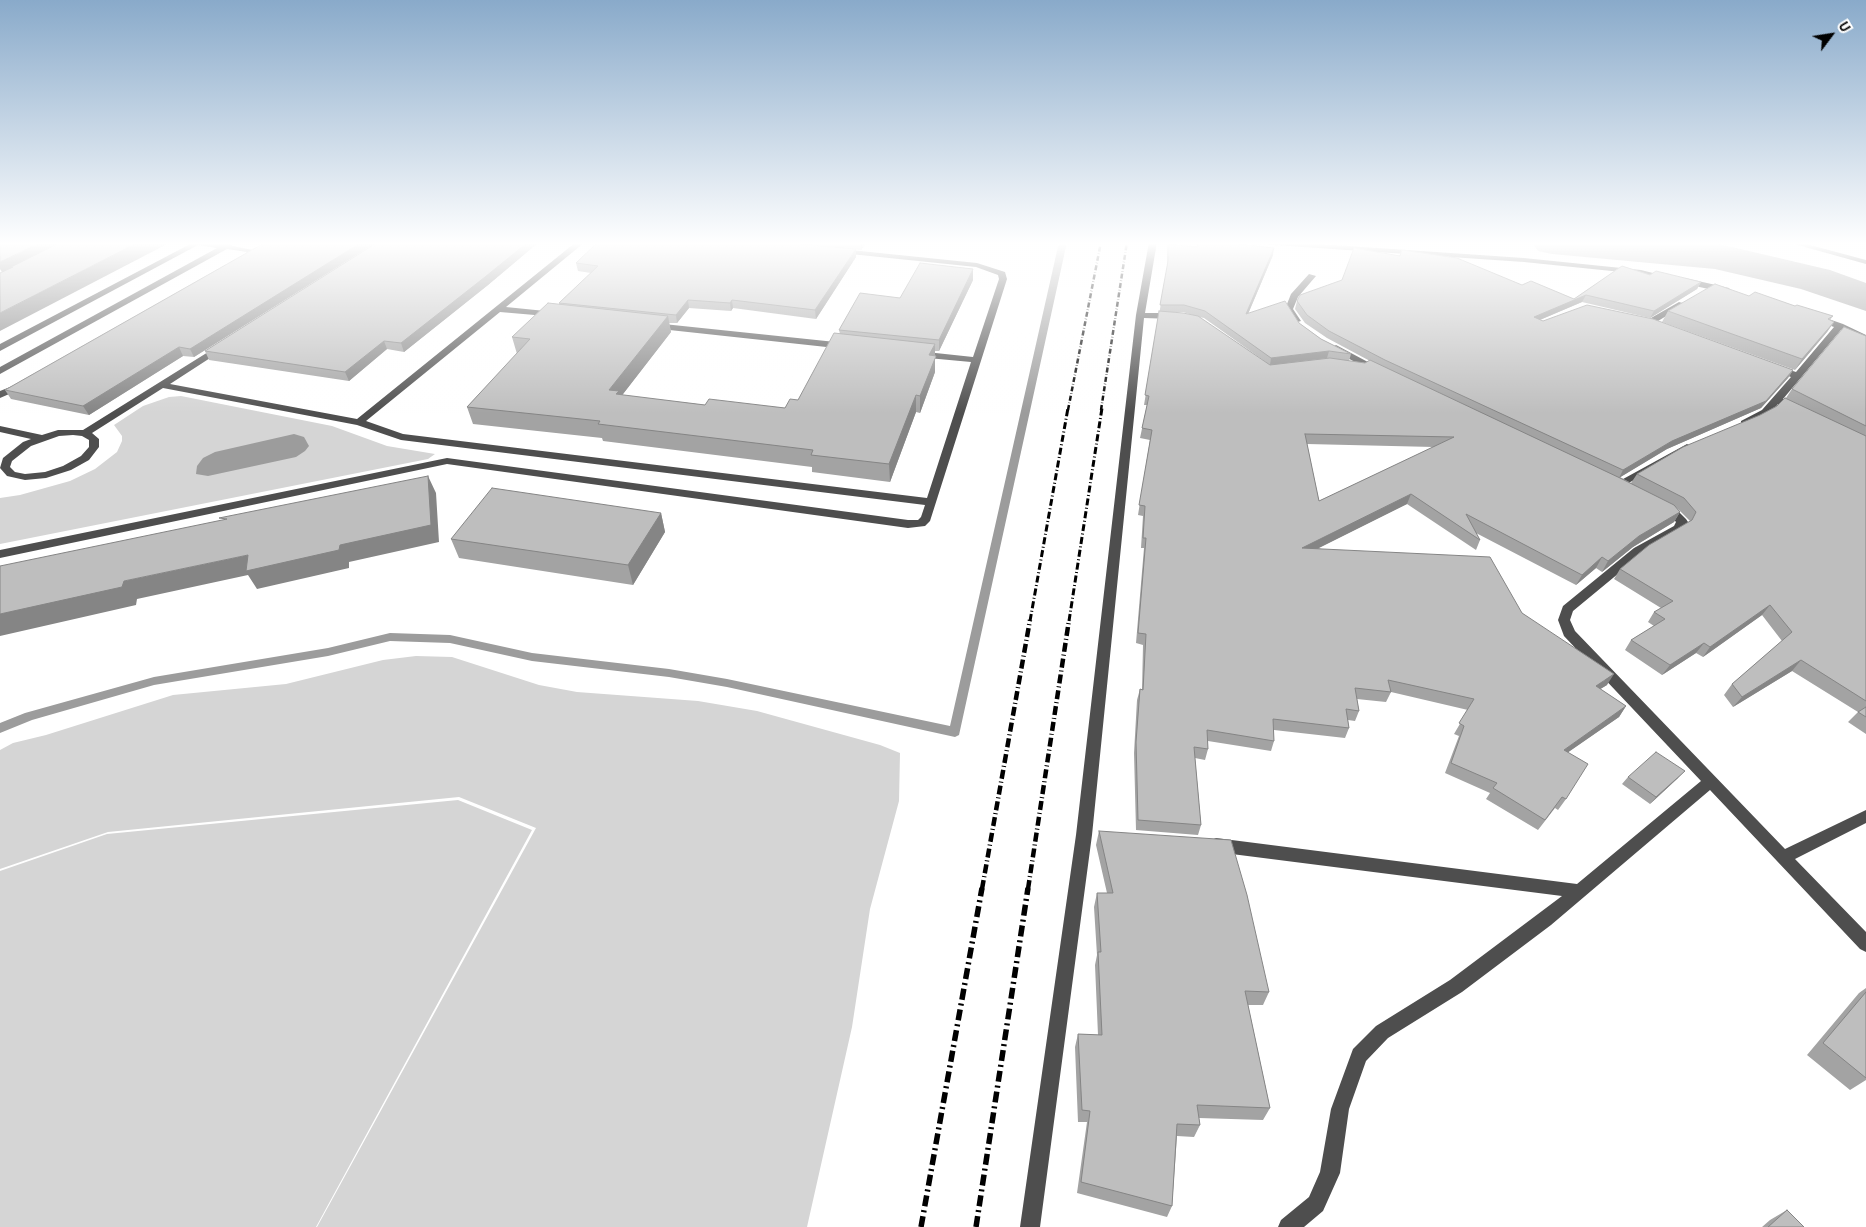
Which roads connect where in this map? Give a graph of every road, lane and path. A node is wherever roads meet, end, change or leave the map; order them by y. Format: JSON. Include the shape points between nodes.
{"nodes":[{"id":1,"x":91,"y":299,"type":"edge"},
{"id":2,"x":131,"y":299,"type":"edge"},
{"id":3,"x":511,"y":299,"type":"edge"},
{"id":4,"x":996,"y":299,"type":"edge"},
{"id":5,"x":1143,"y":299,"type":"edge"},
{"id":6,"x":1293,"y":299,"type":"edge"},
{"id":7,"x":1689,"y":299,"type":"edge"},
{"id":8,"x":499,"y":309,"type":"junction"},
{"id":9,"x":1805,"y":314,"type":"edge"},
{"id":10,"x":1140,"y":315,"type":"junction"},
{"id":11,"x":567,"y":316,"type":"edge"},
{"id":12,"x":1183,"y":317,"type":"edge"},
{"id":13,"x":645,"y":325,"type":"edge"},
{"id":14,"x":1840,"y":326,"type":"junction"},
{"id":15,"x":1308,"y":331,"type":"edge"},
{"id":16,"x":1676,"y":332,"type":"edge"},
{"id":17,"x":1866,"y":339,"type":"edge"},
{"id":18,"x":228,"y":342,"type":"edge"},
{"id":19,"x":1323,"y":342,"type":"edge"},
{"id":20,"x":0,"y":348,"type":"edge"},
{"id":21,"x":860,"y":348,"type":"edge"},
{"id":22,"x":909,"y":353,"type":"edge"},
{"id":23,"x":977,"y":360,"type":"junction"},
{"id":24,"x":1347,"y":364,"type":"edge"},
{"id":25,"x":1768,"y":365,"type":"edge"},
{"id":26,"x":0,"y":371,"type":"edge"},
{"id":27,"x":1795,"y":375,"type":"junction"},
{"id":28,"x":27,"y":382,"type":"edge"},
{"id":29,"x":162,"y":385,"type":"junction"},
{"id":30,"x":0,"y":395,"type":"edge"},
{"id":31,"x":1777,"y":400,"type":"junction"},
{"id":32,"x":1808,"y":416,"type":"edge"},
{"id":33,"x":359,"y":422,"type":"junction"},
{"id":34,"x":0,"y":429,"type":"edge"},
{"id":35,"x":1731,"y":429,"type":"edge"},
{"id":36,"x":85,"y":433,"type":"junction"},
{"id":37,"x":42,"y":438,"type":"junction"},
{"id":38,"x":1698,"y":442,"type":"edge"},
{"id":39,"x":466,"y":444,"type":"junction"},
{"id":40,"x":4,"y":459,"type":"edge"},
{"id":41,"x":447,"y":461,"type":"junction"},
{"id":42,"x":11,"y":474,"type":"junction"},
{"id":43,"x":0,"y":481,"type":"edge"},
{"id":44,"x":1634,"y":492,"type":"edge"},
{"id":45,"x":931,"y":502,"type":"junction"},
{"id":46,"x":1658,"y":504,"type":"edge"},
{"id":47,"x":0,"y":554,"type":"edge"},
{"id":48,"x":1711,"y":781,"type":"junction"},
{"id":49,"x":1866,"y":816,"type":"edge"},
{"id":50,"x":1084,"y":835,"type":"junction"},
{"id":51,"x":1103,"y":836,"type":"edge"},
{"id":52,"x":1197,"y":844,"type":"edge"},
{"id":53,"x":1784,"y":857,"type":"junction"},
{"id":54,"x":1579,"y":891,"type":"junction"},
{"id":55,"x":1866,"y":944,"type":"edge"},
{"id":56,"x":1030,"y":1227,"type":"edge"},
{"id":57,"x":1288,"y":1227,"type":"edge"}],
"edges":[{"from":1,"to":20,"type":"street"},
{"from":2,"to":26,"type":"street"},
{"from":3,"to":8,"type":"street"},
{"from":4,"to":23,"type":"street"},
{"from":5,"to":10,"type":"street"},
{"from":6,"to":15,"type":"street","via":[[1289,309]]},
{"from":7,"to":16,"type":"street","via":[[1648,322]]},
{"from":8,"to":11,"type":"street"},
{"from":8,"to":33,"type":"street"},
{"from":9,"to":14,"type":"street"},
{"from":10,"to":12,"type":"street"},
{"from":10,"to":50,"type":"street"},
{"from":13,"to":21,"type":"street"},
{"from":14,"to":17,"type":"street"},
{"from":14,"to":27,"type":"street"},
{"from":18,"to":29,"type":"street"},
{"from":19,"to":24,"type":"street","via":[[1383,373]]},
{"from":22,"to":23,"type":"street"},
{"from":23,"to":45,"type":"street"},
{"from":25,"to":27,"type":"street"},
{"from":27,"to":31,"type":"street"},
{"from":28,"to":30,"type":"street"},
{"from":29,"to":33,"type":"street"},
{"from":29,"to":36,"type":"street"},
{"from":31,"to":32,"type":"street"},
{"from":31,"to":35,"type":"street","via":[[1766,412]]},
{"from":33,"to":39,"type":"street","via":[[401,437]]},
{"from":34,"to":37,"type":"street"},
{"from":36,"to":37,"type":"street"},
{"from":36,"to":42,"type":"street","via":[[94,439],[94,447],[85,458],[68,468],[46,475],[25,477]]},
{"from":37,"to":40,"type":"street"},
{"from":38,"to":44,"type":"street","via":[[1614,482]]},
{"from":39,"to":41,"type":"street"},
{"from":39,"to":45,"type":"street"},
{"from":40,"to":42,"type":"street","via":[[5,468]]},
{"from":41,"to":45,"type":"street","via":[[916,524],[926,518]]},
{"from":41,"to":47,"type":"street"},
{"from":42,"to":43,"type":"street"},
{"from":46,"to":48,"type":"street","via":[[1673,512],[1682,522],[1679,528],[1638,551],[1567,610],[1564,620],[1569,633]]},
{"from":48,"to":53,"type":"street"},
{"from":48,"to":54,"type":"street"},
{"from":49,"to":53,"type":"street"},
{"from":50,"to":51,"type":"street"},
{"from":50,"to":56,"type":"street"},
{"from":52,"to":54,"type":"street"},
{"from":53,"to":55,"type":"street"},
{"from":54,"to":57,"type":"street","via":[[1463,980],[1382,1032],[1359,1055],[1340,1109],[1330,1173],[1316,1204]]}]}
